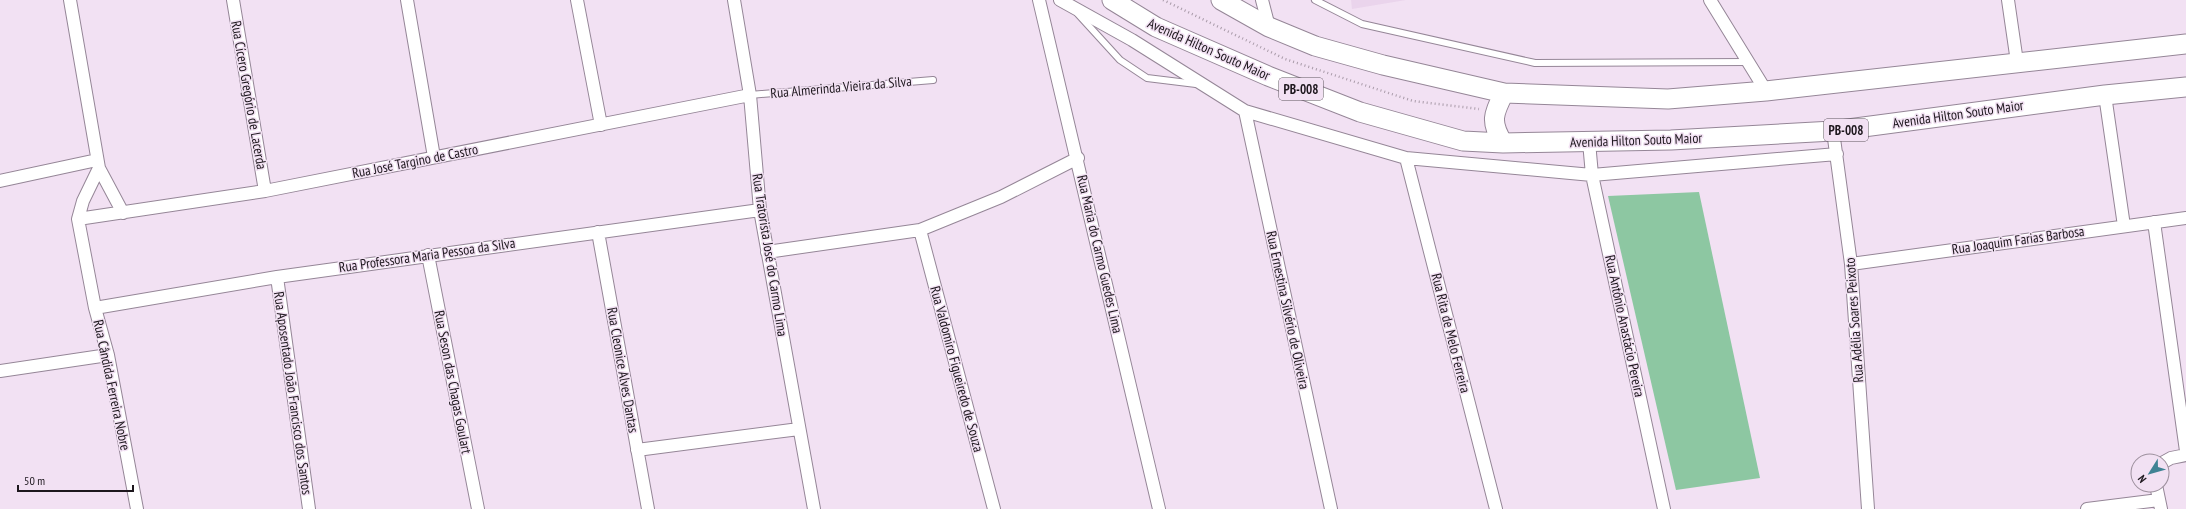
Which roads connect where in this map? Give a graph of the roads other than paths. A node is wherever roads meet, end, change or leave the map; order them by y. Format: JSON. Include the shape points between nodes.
{"nodes":[{"id":1,"x":70,"y":0,"type":"edge"},
{"id":2,"x":233,"y":0,"type":"edge"},
{"id":3,"x":407,"y":0,"type":"edge"},
{"id":4,"x":577,"y":0,"type":"edge"},
{"id":5,"x":734,"y":0,"type":"edge"},
{"id":6,"x":1040,"y":0,"type":"edge"},
{"id":7,"x":1060,"y":0,"type":"edge"},
{"id":8,"x":1112,"y":0,"type":"edge"},
{"id":9,"x":1221,"y":0,"type":"edge"},
{"id":10,"x":1262,"y":0,"type":"edge"},
{"id":11,"x":1315,"y":0,"type":"edge"},
{"id":12,"x":1710,"y":0,"type":"edge"},
{"id":13,"x":2008,"y":0,"type":"edge"},
{"id":14,"x":1071,"y":6,"type":"junction"},
{"id":15,"x":1269,"y":27,"type":"junction"},
{"id":16,"x":2186,"y":44,"type":"edge"},
{"id":17,"x":1748,"y":62,"type":"junction"},
{"id":18,"x":2017,"y":62,"type":"junction"},
{"id":19,"x":933,"y":80,"type":"dead end"},
{"id":20,"x":1204,"y":85,"type":"junction"},
{"id":21,"x":2186,"y":87,"type":"edge"},
{"id":22,"x":1766,"y":91,"type":"junction"},
{"id":23,"x":1504,"y":93,"type":"junction"},
{"id":24,"x":2105,"y":94,"type":"junction"},
{"id":25,"x":750,"y":95,"type":"junction"},
{"id":26,"x":1245,"y":111,"type":"junction"},
{"id":27,"x":601,"y":125,"type":"junction"},
{"id":28,"x":1833,"y":131,"type":"junction"},
{"id":29,"x":1588,"y":142,"type":"junction"},
{"id":30,"x":1503,"y":143,"type":"junction"},
{"id":31,"x":1837,"y":154,"type":"junction"},
{"id":32,"x":434,"y":157,"type":"junction"},
{"id":33,"x":1078,"y":158,"type":"junction"},
{"id":34,"x":1406,"y":158,"type":"junction"},
{"id":35,"x":98,"y":164,"type":"junction"},
{"id":36,"x":1592,"y":175,"type":"junction"},
{"id":37,"x":0,"y":180,"type":"edge"},
{"id":38,"x":265,"y":191,"type":"junction"},
{"id":39,"x":760,"y":210,"type":"junction"},
{"id":40,"x":123,"y":213,"type":"junction"},
{"id":41,"x":78,"y":218,"type":"junction"},
{"id":42,"x":2186,"y":218,"type":"edge"},
{"id":43,"x":2154,"y":222,"type":"junction"},
{"id":44,"x":2124,"y":226,"type":"junction"},
{"id":45,"x":920,"y":230,"type":"junction"},
{"id":46,"x":598,"y":232,"type":"junction"},
{"id":47,"x":767,"y":252,"type":"junction"},
{"id":48,"x":428,"y":255,"type":"junction"},
{"id":49,"x":1851,"y":264,"type":"junction"},
{"id":50,"x":277,"y":277,"type":"junction"},
{"id":51,"x":95,"y":308,"type":"junction"},
{"id":52,"x":108,"y":355,"type":"junction"},
{"id":53,"x":0,"y":371,"type":"edge"},
{"id":54,"x":800,"y":429,"type":"junction"},
{"id":55,"x":637,"y":450,"type":"junction"},
{"id":56,"x":2186,"y":451,"type":"edge"},
{"id":57,"x":2186,"y":455,"type":"edge"},
{"id":58,"x":2170,"y":459,"type":"edge"},
{"id":59,"x":2158,"y":493,"type":"edge"},
{"id":60,"x":2160,"y":504,"type":"edge"},
{"id":61,"x":137,"y":509,"type":"edge"},
{"id":62,"x":309,"y":509,"type":"edge"},
{"id":63,"x":478,"y":509,"type":"edge"},
{"id":64,"x":648,"y":509,"type":"edge"},
{"id":65,"x":814,"y":509,"type":"edge"},
{"id":66,"x":994,"y":509,"type":"edge"},
{"id":67,"x":1159,"y":509,"type":"edge"},
{"id":68,"x":1331,"y":509,"type":"edge"},
{"id":69,"x":1496,"y":509,"type":"edge"},
{"id":70,"x":1664,"y":509,"type":"edge"},
{"id":71,"x":1868,"y":509,"type":"edge"},
{"id":72,"x":2087,"y":509,"type":"edge"}],
"edges":[{"from":1,"to":35,"type":"street"},
{"from":2,"to":38,"type":"street","name":"Rua Cícero Gregório de Lacerda"},
{"from":3,"to":32,"type":"street"},
{"from":4,"to":27,"type":"street"},
{"from":5,"to":25,"type":"street","name":"Rua Tratorista José do Carmo Lima"},
{"from":6,"to":33,"type":"street","name":"Rua Maria do Carmo Guedes Lima"},
{"from":7,"to":14,"type":"street","name":"Avenida Hilton Souto Maior"},
{"from":8,"to":30,"type":"main road","name":"Avenida Hilton Souto Maior","number":"PB-008","via":[[1156,27],[1268,76],[1360,112],[1463,141]]},
{"from":9,"to":15,"type":"main road"},
{"from":10,"to":15,"type":"street"},
{"from":11,"to":17,"type":"lane","via":[[1362,24],[1535,63]]},
{"from":12,"to":17,"type":"street"},
{"from":13,"to":18,"type":"street"},
{"from":14,"to":20,"type":"street","name":"Avenida Hilton Souto Maior"},
{"from":14,"to":20,"type":"lane","via":[[1120,60],[1147,78]]},
{"from":15,"to":23,"type":"main road","via":[[1315,46],[1383,65]]},
{"from":16,"to":18,"type":"main road"},
{"from":17,"to":22,"type":"street"},
{"from":18,"to":22,"type":"main road"},
{"from":19,"to":25,"type":"lane","name":"Rua Almerinda Vieira da Silva"},
{"from":20,"to":26,"type":"street","name":"Avenida Hilton Souto Maior"},
{"from":21,"to":24,"type":"main road","name":"Avenida Hilton Souto Maior","number":"PB-008"},
{"from":22,"to":23,"type":"main road","via":[[1668,99]]},
{"from":23,"to":30,"type":"main road","via":[[1497,107],[1494,124]]},
{"from":24,"to":28,"type":"main road","name":"Avenida Hilton Souto Maior","number":"PB-008"},
{"from":24,"to":44,"type":"street"},
{"from":25,"to":27,"type":"street","name":"Rua José Targino de Castro"},
{"from":25,"to":39,"type":"street","name":"Rua Tratorista José do Carmo Lima"},
{"from":26,"to":34,"type":"street","name":"Avenida Hilton Souto Maior"},
{"from":26,"to":68,"type":"street","name":"Rua Ernestina Silvério de Oliveira"},
{"from":27,"to":32,"type":"street","name":"Rua José Targino de Castro"},
{"from":28,"to":29,"type":"main road","name":"Avenida Hilton Souto Maior","number":"PB-008"},
{"from":28,"to":31,"type":"street","name":"Rua Adélia Soares Peixoto"},
{"from":29,"to":30,"type":"main road","name":"Avenida Hilton Souto Maior","number":"PB-008"},
{"from":29,"to":36,"type":"street","name":"Rua Antônio Anastácio Pereira"},
{"from":31,"to":36,"type":"street","name":"Avenida Hilton Souto Maior"},
{"from":31,"to":49,"type":"street","name":"Rua Adélia Soares Peixoto"},
{"from":32,"to":38,"type":"street","name":"Rua José Targino de Castro"},
{"from":33,"to":45,"type":"street","via":[[1001,196]]},
{"from":33,"to":67,"type":"street","name":"Rua Maria do Carmo Guedes Lima"},
{"from":34,"to":36,"type":"street","name":"Avenida Hilton Souto Maior"},
{"from":34,"to":69,"type":"street","name":"Rua Rita de Melo Ferreira"},
{"from":35,"to":37,"type":"street"},
{"from":35,"to":40,"type":"street"},
{"from":35,"to":41,"type":"street"},
{"from":36,"to":70,"type":"street","name":"Rua Antônio Anastácio Pereira"},
{"from":38,"to":40,"type":"street","name":"Rua José Targino de Castro"},
{"from":39,"to":46,"type":"street","name":"Rua Professora Maria Pessoa da Silva"},
{"from":39,"to":47,"type":"street","name":"Rua Tratorista José do Carmo Lima"},
{"from":40,"to":41,"type":"street","name":"Rua José Targino de Castro"},
{"from":41,"to":51,"type":"street","name":"Rua Cândida Ferreira Nobre"},
{"from":42,"to":43,"type":"street","name":"Rua Joaquim Farias Barbosa"},
{"from":43,"to":44,"type":"street","name":"Rua Joaquim Farias Barbosa"},
{"from":43,"to":56,"type":"street"},
{"from":44,"to":49,"type":"street","name":"Rua Joaquim Farias Barbosa"},
{"from":45,"to":47,"type":"street"},
{"from":45,"to":66,"type":"street","name":"Rua Valdomiro Figueiredo de Souza"},
{"from":46,"to":48,"type":"street","name":"Rua Professora Maria Pessoa da Silva"},
{"from":46,"to":55,"type":"street","name":"Rua Cleonice Alves Dantas"},
{"from":47,"to":54,"type":"street","name":"Rua Tratorista José do Carmo Lima"},
{"from":48,"to":50,"type":"street","name":"Rua Professora Maria Pessoa da Silva"},
{"from":48,"to":63,"type":"street","name":"Rua Seson das Chagas Goulart"},
{"from":49,"to":71,"type":"street","name":"Rua Adélia Soares Peixoto"},
{"from":50,"to":51,"type":"street","name":"Rua Professora Maria Pessoa da Silva"},
{"from":50,"to":62,"type":"street","name":"Rua Aposentado João Francisco dos Santos"},
{"from":51,"to":52,"type":"street","name":"Rua Cândida Ferreira Nobre"},
{"from":52,"to":53,"type":"street"},
{"from":52,"to":61,"type":"street","name":"Rua Cândida Ferreira Nobre"},
{"from":54,"to":55,"type":"street"},
{"from":54,"to":65,"type":"street","name":"Rua Tratorista José do Carmo Lima"},
{"from":55,"to":64,"type":"street","name":"Rua Cleonice Alves Dantas"},
{"from":57,"to":58,"type":"street"},
{"from":59,"to":60,"type":"street"},
{"from":60,"to":72,"type":"street"}]}
